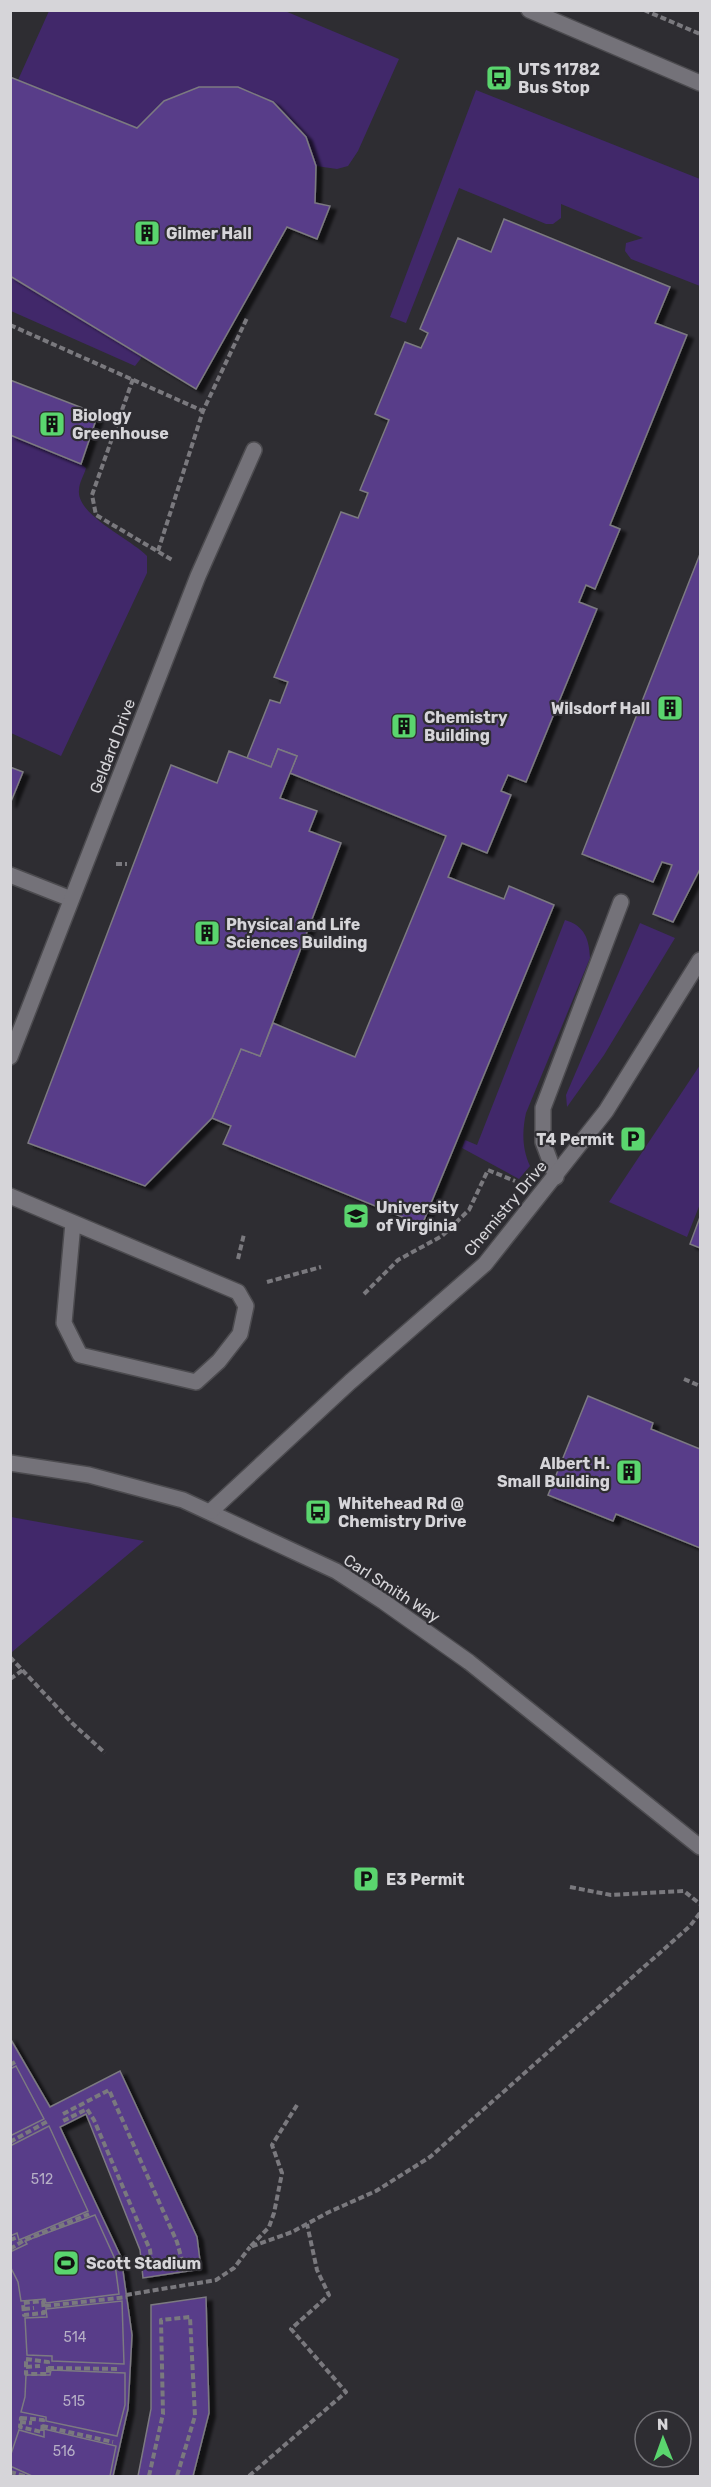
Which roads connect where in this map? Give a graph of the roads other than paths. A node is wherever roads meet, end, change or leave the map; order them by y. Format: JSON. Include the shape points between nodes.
{"nodes":[{"id":1,"x":529,"y":10,"type":"edge"},
{"id":2,"x":700,"y":83,"type":"edge"},
{"id":3,"x":254,"y":450,"type":"dead end"},
{"id":4,"x":10,"y":875,"type":"edge"},
{"id":5,"x":71,"y":899,"type":"junction"},
{"id":6,"x":621,"y":902,"type":"dead end"},
{"id":7,"x":700,"y":960,"type":"edge"},
{"id":8,"x":10,"y":1057,"type":"edge"},
{"id":9,"x":556,"y":1177,"type":"junction"},
{"id":10,"x":10,"y":1196,"type":"edge"},
{"id":11,"x":73,"y":1223,"type":"junction"},
{"id":12,"x":10,"y":1463,"type":"edge"},
{"id":13,"x":211,"y":1511,"type":"junction"},
{"id":14,"x":700,"y":1847,"type":"edge"}],
"edges":[{"from":1,"to":2,"type":"street"},
{"from":3,"to":5,"type":"street","name":"Geldard Drive","via":[[198,576]]},
{"from":4,"to":5,"type":"street"},
{"from":5,"to":8,"type":"street","name":"Geldard Drive"},
{"from":6,"to":9,"type":"street","via":[[543,1108],[543,1142]]},
{"from":7,"to":9,"type":"street","name":"Chemistry Drive","via":[[606,1111]]},
{"from":9,"to":13,"type":"street","name":"Chemistry Drive","via":[[485,1264]]},
{"from":10,"to":11,"type":"street"},
{"from":11,"to":11,"type":"street","via":[[238,1292],[246,1306],[240,1334],[196,1382],[80,1355],[64,1323]]},
{"from":12,"to":13,"type":"street","name":"Carl Smith Way","via":[[89,1475]]},
{"from":13,"to":14,"type":"street","name":"Carl Smith Way","via":[[336,1571],[384,1602],[469,1662]]}]}
